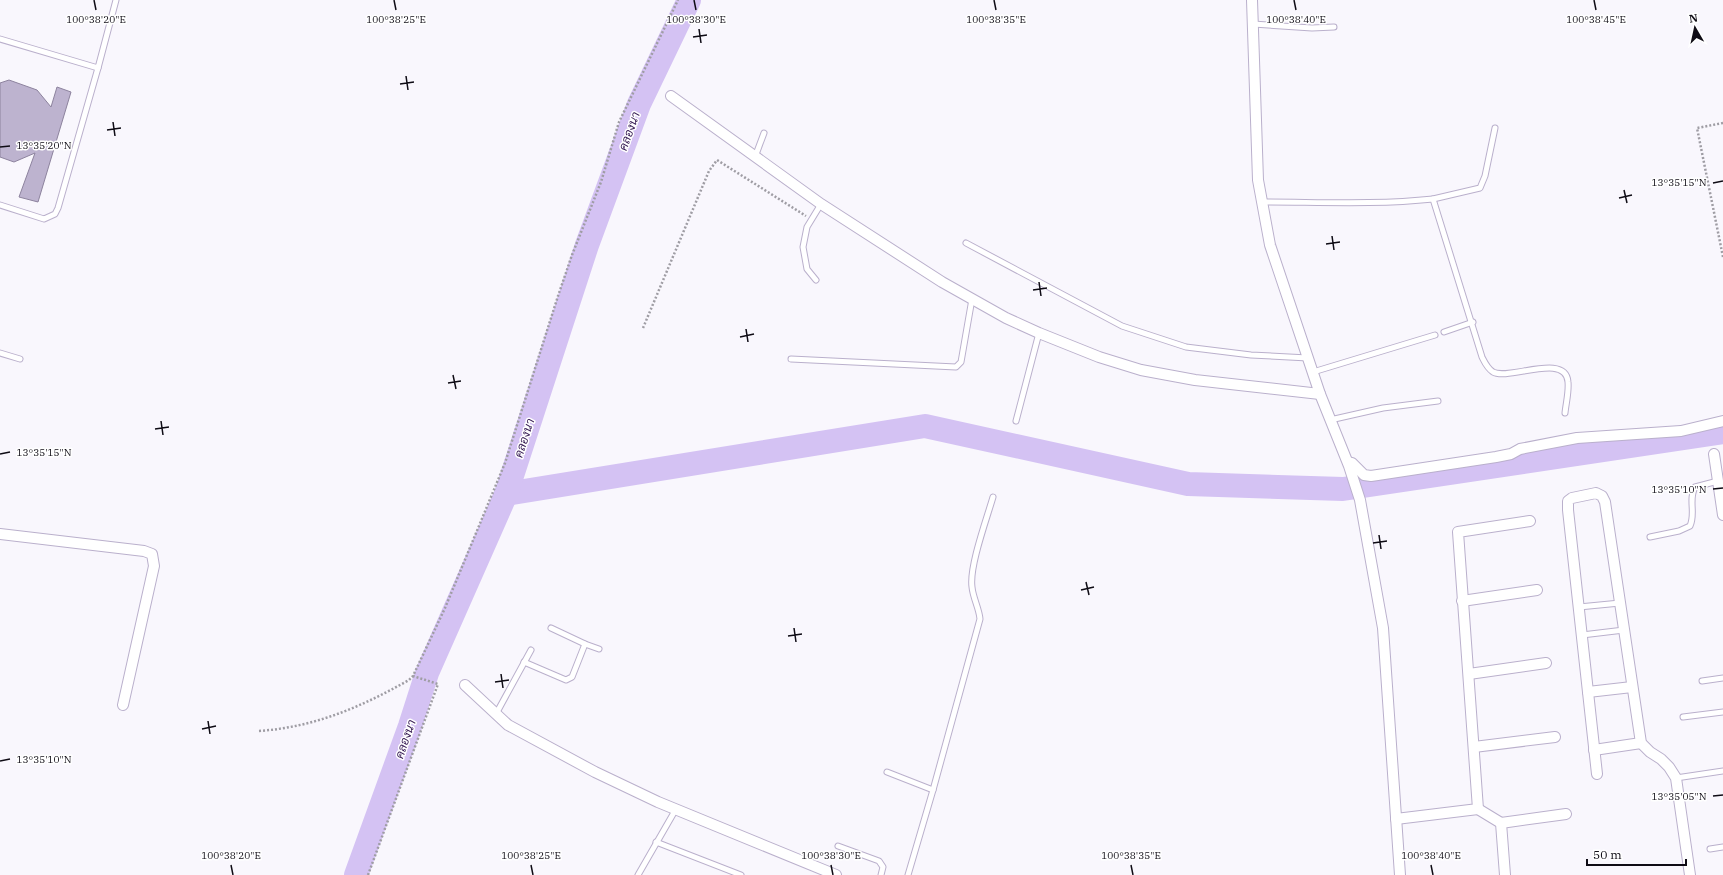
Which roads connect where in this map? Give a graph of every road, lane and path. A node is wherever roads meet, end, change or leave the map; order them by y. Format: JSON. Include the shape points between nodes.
{"nodes":[{"id":1,"x":116,"y":0,"type":"edge"},
{"id":2,"x":678,"y":0,"type":"edge"},
{"id":3,"x":1252,"y":0,"type":"edge"},
{"id":4,"x":1252,"y":24,"type":"junction"},
{"id":5,"x":1334,"y":27,"type":"dead end"},
{"id":6,"x":0,"y":39,"type":"edge"},
{"id":7,"x":98,"y":68,"type":"junction"},
{"id":8,"x":671,"y":96,"type":"dead end"},
{"id":9,"x":1723,"y":123,"type":"edge"},
{"id":10,"x":1495,"y":128,"type":"dead end"},
{"id":11,"x":764,"y":133,"type":"dead end"},
{"id":12,"x":755,"y":156,"type":"junction"},
{"id":13,"x":1433,"y":198,"type":"junction"},
{"id":14,"x":1261,"y":202,"type":"junction"},
{"id":15,"x":0,"y":204,"type":"edge"},
{"id":16,"x":821,"y":204,"type":"junction"},
{"id":17,"x":811,"y":219,"type":"junction"},
{"id":18,"x":966,"y":243,"type":"dead end"},
{"id":19,"x":1723,"y":256,"type":"edge"},
{"id":20,"x":816,"y":280,"type":"dead end"},
{"id":21,"x":972,"y":299,"type":"junction"},
{"id":22,"x":1472,"y":322,"type":"junction"},
{"id":23,"x":643,"y":328,"type":"dead end"},
{"id":24,"x":1444,"y":332,"type":"dead end"},
{"id":25,"x":1039,"y":333,"type":"junction"},
{"id":26,"x":1435,"y":335,"type":"dead end"},
{"id":27,"x":0,"y":353,"type":"edge"},
{"id":28,"x":1308,"y":358,"type":"junction"},
{"id":29,"x":20,"y":359,"type":"dead end"},
{"id":30,"x":791,"y":359,"type":"dead end"},
{"id":31,"x":1313,"y":372,"type":"junction"},
{"id":32,"x":1320,"y":394,"type":"junction"},
{"id":33,"x":1438,"y":401,"type":"dead end"},
{"id":34,"x":1565,"y":413,"type":"dead end"},
{"id":35,"x":1330,"y":420,"type":"junction"},
{"id":36,"x":1016,"y":421,"type":"dead end"},
{"id":37,"x":1723,"y":421,"type":"edge"},
{"id":38,"x":1714,"y":454,"type":"dead end"},
{"id":39,"x":1348,"y":464,"type":"junction"},
{"id":40,"x":1718,"y":481,"type":"junction"},
{"id":41,"x":993,"y":497,"type":"dead end"},
{"id":42,"x":1723,"y":515,"type":"edge"},
{"id":43,"x":1530,"y":521,"type":"dead end"},
{"id":44,"x":0,"y":534,"type":"edge"},
{"id":45,"x":1650,"y":537,"type":"dead end"},
{"id":46,"x":1537,"y":590,"type":"dead end"},
{"id":47,"x":1462,"y":601,"type":"junction"},
{"id":48,"x":1620,"y":603,"type":"junction"},
{"id":49,"x":1579,"y":607,"type":"junction"},
{"id":50,"x":551,"y":628,"type":"dead end"},
{"id":51,"x":1624,"y":630,"type":"junction"},
{"id":52,"x":1582,"y":635,"type":"junction"},
{"id":53,"x":585,"y":644,"type":"junction"},
{"id":54,"x":598,"y":649,"type":"dead end"},
{"id":55,"x":531,"y":650,"type":"dead end"},
{"id":56,"x":524,"y":662,"type":"junction"},
{"id":57,"x":1546,"y":663,"type":"dead end"},
{"id":58,"x":1469,"y":674,"type":"junction"},
{"id":59,"x":413,"y":676,"type":"junction"},
{"id":60,"x":1723,"y":678,"type":"edge"},
{"id":61,"x":1702,"y":681,"type":"dead end"},
{"id":62,"x":465,"y":685,"type":"dead end"},
{"id":63,"x":1632,"y":687,"type":"junction"},
{"id":64,"x":1588,"y":692,"type":"junction"},
{"id":65,"x":123,"y":705,"type":"dead end"},
{"id":66,"x":1723,"y":712,"type":"edge"},
{"id":67,"x":495,"y":714,"type":"junction"},
{"id":68,"x":1683,"y":717,"type":"dead end"},
{"id":69,"x":260,"y":731,"type":"dead end"},
{"id":70,"x":1555,"y":737,"type":"dead end"},
{"id":71,"x":1641,"y":743,"type":"junction"},
{"id":72,"x":1474,"y":747,"type":"junction"},
{"id":73,"x":1594,"y":750,"type":"junction"},
{"id":74,"x":1723,"y":771,"type":"edge"},
{"id":75,"x":887,"y":772,"type":"dead end"},
{"id":76,"x":1597,"y":774,"type":"dead end"},
{"id":77,"x":1676,"y":778,"type":"junction"},
{"id":78,"x":933,"y":790,"type":"junction"},
{"id":79,"x":676,"y":809,"type":"junction"},
{"id":80,"x":1478,"y":809,"type":"junction"},
{"id":81,"x":1566,"y":814,"type":"dead end"},
{"id":82,"x":1396,"y":819,"type":"junction"},
{"id":83,"x":1501,"y":823,"type":"junction"},
{"id":84,"x":656,"y":842,"type":"junction"},
{"id":85,"x":838,"y":846,"type":"dead end"},
{"id":86,"x":1723,"y":847,"type":"edge"},
{"id":87,"x":1710,"y":849,"type":"dead end"},
{"id":88,"x":368,"y":875,"type":"edge"},
{"id":89,"x":638,"y":875,"type":"edge"},
{"id":90,"x":741,"y":875,"type":"edge"},
{"id":91,"x":836,"y":875,"type":"edge"},
{"id":92,"x":881,"y":875,"type":"edge"},
{"id":93,"x":908,"y":875,"type":"edge"},
{"id":94,"x":1400,"y":875,"type":"edge"},
{"id":95,"x":1505,"y":875,"type":"edge"},
{"id":96,"x":1690,"y":875,"type":"edge"}],
"edges":[{"from":1,"to":7,"type":"lane"},
{"from":2,"to":59,"type":"path","via":[[619,122],[601,182],[572,255],[505,463],[445,608]]},
{"from":3,"to":4,"type":"street"},
{"from":4,"to":5,"type":"lane"},
{"from":4,"to":14,"type":"street"},
{"from":6,"to":7,"type":"lane"},
{"from":7,"to":15,"type":"lane","via":[[56,214],[44,219]]},
{"from":8,"to":12,"type":"street"},
{"from":9,"to":19,"type":"path","via":[[1697,128]]},
{"from":10,"to":13,"type":"lane","via":[[1480,188]]},
{"from":11,"to":12,"type":"lane"},
{"from":12,"to":16,"type":"street"},
{"from":13,"to":14,"type":"lane","via":[[1341,203]]},
{"from":13,"to":22,"type":"lane"},
{"from":14,"to":28,"type":"street","via":[[1270,245]]},
{"from":16,"to":17,"type":"lane"},
{"from":16,"to":21,"type":"street"},
{"from":17,"to":20,"type":"lane","via":[[803,247],[807,269]]},
{"from":17,"to":23,"type":"path","via":[[717,160],[709,171]]},
{"from":18,"to":28,"type":"lane","via":[[1122,326],[1186,347],[1251,355]]},
{"from":21,"to":25,"type":"street"},
{"from":21,"to":30,"type":"lane","via":[[961,362],[956,367]]},
{"from":22,"to":24,"type":"lane"},
{"from":22,"to":34,"type":"lane","via":[[1482,357],[1487,368],[1494,373],[1507,374],[1556,368],[1565,374],[1568,381]]},
{"from":25,"to":32,"type":"street","via":[[1099,357],[1141,370],[1202,381]]},
{"from":25,"to":36,"type":"lane"},
{"from":26,"to":31,"type":"lane"},
{"from":27,"to":29,"type":"lane"},
{"from":28,"to":31,"type":"street"},
{"from":31,"to":32,"type":"street"},
{"from":32,"to":35,"type":"street"},
{"from":33,"to":35,"type":"lane","via":[[1384,408]]},
{"from":35,"to":39,"type":"street"},
{"from":37,"to":39,"type":"street","via":[[1681,432],[1577,438],[1520,449],[1496,457],[1385,474],[1364,475],[1352,463]]},
{"from":38,"to":40,"type":"street"},
{"from":39,"to":82,"type":"street","via":[[1360,500],[1383,628]]},
{"from":40,"to":42,"type":"street"},
{"from":40,"to":45,"type":"lane","via":[[1695,487],[1691,494],[1693,520],[1690,526],[1679,532]]},
{"from":41,"to":78,"type":"lane","via":[[972,569],[972,586],[980,619]]},
{"from":43,"to":47,"type":"street","via":[[1458,532]]},
{"from":44,"to":65,"type":"street","via":[[152,554],[154,566]]},
{"from":46,"to":47,"type":"street"},
{"from":47,"to":58,"type":"street"},
{"from":48,"to":49,"type":"lane"},
{"from":48,"to":49,"type":"street","via":[[1605,502],[1602,496],[1596,493],[1576,496],[1568,501]]},
{"from":48,"to":51,"type":"street"},
{"from":49,"to":52,"type":"street"},
{"from":50,"to":53,"type":"lane"},
{"from":51,"to":52,"type":"lane"},
{"from":51,"to":63,"type":"street"},
{"from":52,"to":64,"type":"street"},
{"from":53,"to":54,"type":"lane"},
{"from":53,"to":56,"type":"lane","via":[[570,679],[566,680]]},
{"from":55,"to":56,"type":"lane"},
{"from":56,"to":67,"type":"lane"},
{"from":57,"to":58,"type":"street"},
{"from":58,"to":72,"type":"street"},
{"from":59,"to":69,"type":"path","via":[[363,705],[300,726]]},
{"from":59,"to":88,"type":"path","via":[[438,684]]},
{"from":60,"to":61,"type":"lane"},
{"from":62,"to":67,"type":"street"},
{"from":63,"to":64,"type":"street"},
{"from":63,"to":71,"type":"street"},
{"from":64,"to":73,"type":"street"},
{"from":66,"to":68,"type":"lane"},
{"from":67,"to":79,"type":"street","via":[[514,729],[588,769]]},
{"from":70,"to":72,"type":"street"},
{"from":71,"to":73,"type":"street"},
{"from":71,"to":77,"type":"street","via":[[1669,766]]},
{"from":72,"to":80,"type":"street"},
{"from":73,"to":76,"type":"street"},
{"from":74,"to":77,"type":"lane"},
{"from":75,"to":78,"type":"lane"},
{"from":77,"to":96,"type":"street"},
{"from":78,"to":93,"type":"lane"},
{"from":79,"to":84,"type":"lane"},
{"from":79,"to":91,"type":"street"},
{"from":80,"to":82,"type":"street"},
{"from":80,"to":83,"type":"street"},
{"from":81,"to":83,"type":"street"},
{"from":82,"to":94,"type":"street"},
{"from":83,"to":95,"type":"street"},
{"from":84,"to":89,"type":"lane"},
{"from":84,"to":90,"type":"lane"},
{"from":85,"to":92,"type":"lane","via":[[879,861],[882,867]]},
{"from":86,"to":87,"type":"lane"}]}
